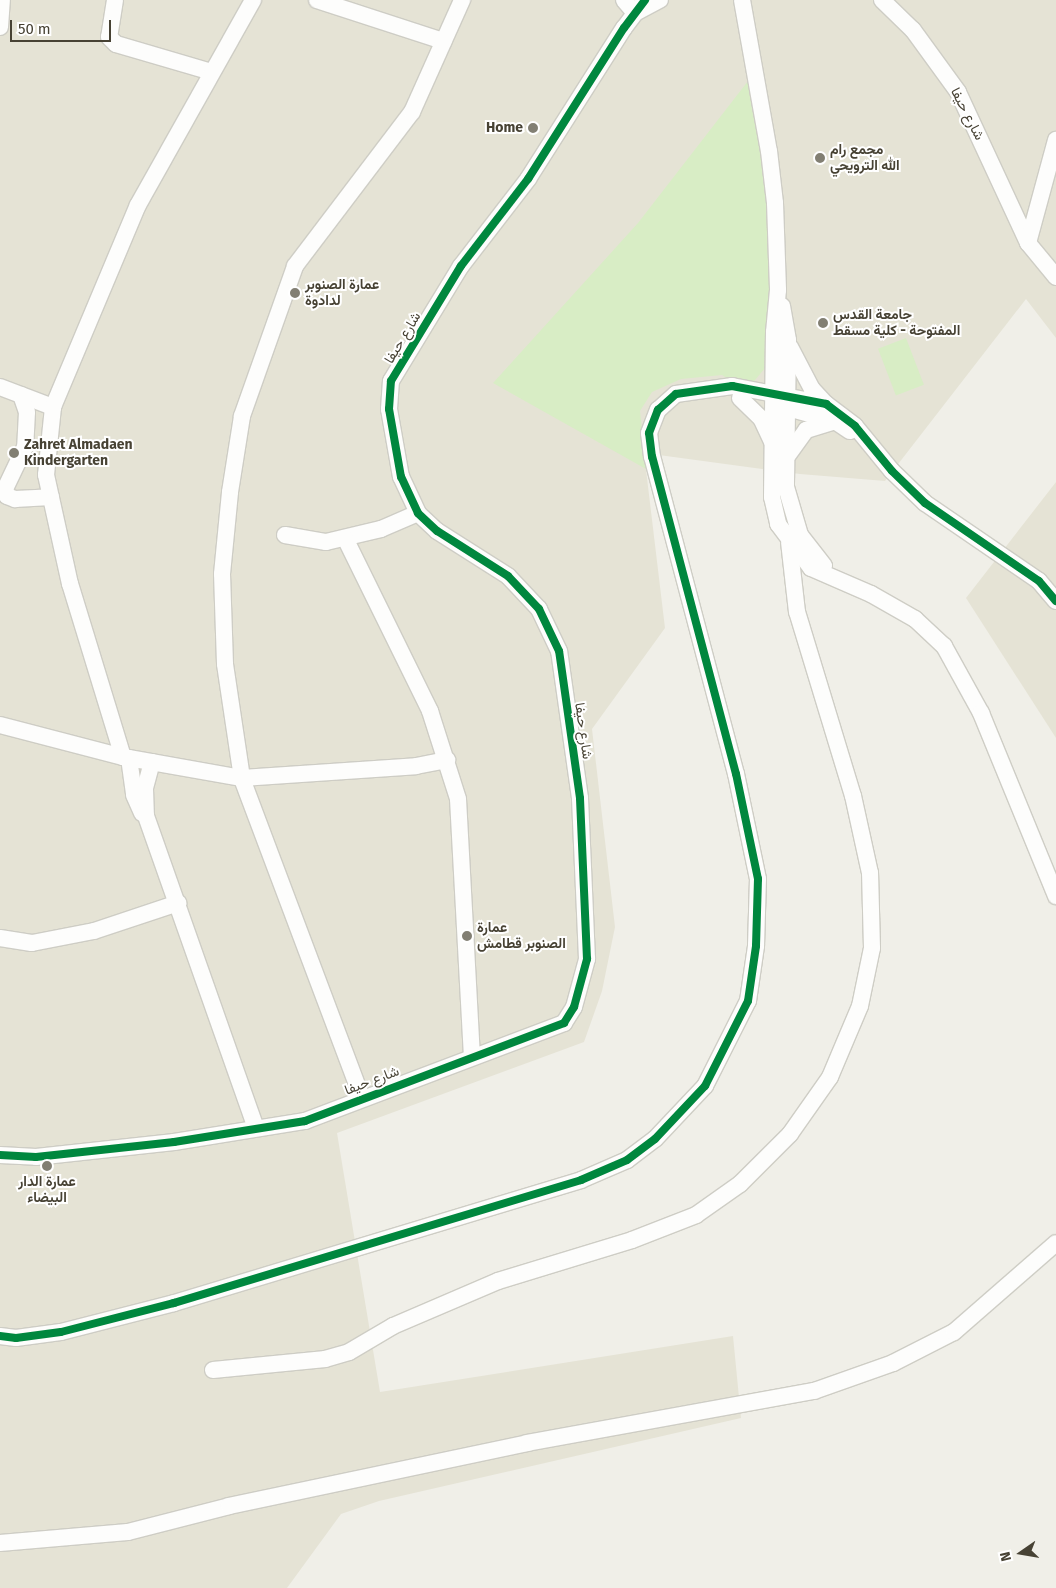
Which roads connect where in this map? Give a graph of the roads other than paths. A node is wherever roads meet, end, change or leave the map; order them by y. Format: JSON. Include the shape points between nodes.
{"nodes":[{"id":1,"x":2,"y":0,"type":"edge"},
{"id":2,"x":115,"y":0,"type":"edge"},
{"id":3,"x":253,"y":0,"type":"edge"},
{"id":4,"x":317,"y":0,"type":"edge"},
{"id":5,"x":462,"y":0,"type":"edge"},
{"id":6,"x":624,"y":0,"type":"edge"},
{"id":7,"x":645,"y":0,"type":"edge"},
{"id":8,"x":660,"y":0,"type":"edge"},
{"id":9,"x":734,"y":0,"type":"edge"},
{"id":10,"x":742,"y":0,"type":"edge"},
{"id":11,"x":752,"y":0,"type":"edge"},
{"id":12,"x":882,"y":0,"type":"edge"},
{"id":13,"x":635,"y":13,"type":"junction"},
{"id":14,"x":0,"y":27,"type":"edge"},
{"id":15,"x":749,"y":36,"type":"junction"},
{"id":16,"x":443,"y":42,"type":"junction"},
{"id":17,"x":212,"y":72,"type":"junction"},
{"id":18,"x":1056,"y":140,"type":"edge"},
{"id":19,"x":1028,"y":243,"type":"junction"},
{"id":20,"x":1056,"y":277,"type":"edge"},
{"id":21,"x":778,"y":290,"type":"junction"},
{"id":22,"x":788,"y":340,"type":"junction"},
{"id":23,"x":775,"y":356,"type":"junction"},
{"id":24,"x":0,"y":387,"type":"edge"},
{"id":25,"x":741,"y":392,"type":"junction"},
{"id":26,"x":21,"y":395,"type":"junction"},
{"id":27,"x":781,"y":400,"type":"junction"},
{"id":28,"x":826,"y":404,"type":"junction"},
{"id":29,"x":53,"y":407,"type":"junction"},
{"id":30,"x":836,"y":421,"type":"junction"},
{"id":31,"x":774,"y":445,"type":"junction"},
{"id":32,"x":876,"y":451,"type":"junction"},
{"id":33,"x":786,"y":457,"type":"junction"},
{"id":34,"x":51,"y":497,"type":"junction"},
{"id":35,"x":418,"y":513,"type":"junction"},
{"id":36,"x":285,"y":535,"type":"dead end"},
{"id":37,"x":345,"y":538,"type":"junction"},
{"id":38,"x":789,"y":542,"type":"junction"},
{"id":39,"x":839,"y":582,"type":"junction"},
{"id":40,"x":1056,"y":601,"type":"edge"},
{"id":41,"x":0,"y":725,"type":"edge"},
{"id":42,"x":126,"y":758,"type":"junction"},
{"id":43,"x":447,"y":760,"type":"junction"},
{"id":44,"x":152,"y":762,"type":"junction"},
{"id":45,"x":242,"y":778,"type":"junction"},
{"id":46,"x":146,"y":816,"type":"junction"},
{"id":47,"x":1056,"y":896,"type":"edge"},
{"id":48,"x":178,"y":903,"type":"junction"},
{"id":49,"x":0,"y":938,"type":"edge"},
{"id":50,"x":472,"y":1056,"type":"junction"},
{"id":51,"x":362,"y":1098,"type":"junction"},
{"id":52,"x":256,"y":1128,"type":"junction"},
{"id":53,"x":0,"y":1155,"type":"edge"},
{"id":54,"x":1056,"y":1243,"type":"edge"},
{"id":55,"x":0,"y":1336,"type":"edge"},
{"id":56,"x":213,"y":1370,"type":"dead end"},
{"id":57,"x":0,"y":1543,"type":"edge"}],
"edges":[{"from":1,"to":14,"type":"street"},
{"from":2,"to":17,"type":"street","via":[[109,37],[116,44]]},
{"from":3,"to":17,"type":"street"},
{"from":4,"to":16,"type":"street"},
{"from":5,"to":16,"type":"street"},
{"from":6,"to":13,"type":"street"},
{"from":7,"to":13,"type":"street","name":"شارع حيفا"},
{"from":8,"to":13,"type":"street","name":"شارع حيفا"},
{"from":9,"to":15,"type":"street"},
{"from":10,"to":15,"type":"street"},
{"from":11,"to":15,"type":"street"},
{"from":12,"to":19,"type":"street","name":"شارع حيفا","via":[[914,30],[958,92]]},
{"from":13,"to":35,"type":"street","name":"شارع حيفا","via":[[528,179],[461,266],[391,381],[389,408],[399,469]]},
{"from":15,"to":21,"type":"street","via":[[769,151]]},
{"from":16,"to":45,"type":"street","via":[[412,112],[295,266],[242,416],[222,574],[225,664]]},
{"from":17,"to":29,"type":"street","via":[[138,204]]},
{"from":18,"to":19,"type":"street"},
{"from":19,"to":20,"type":"street","name":"شارع حيفا"},
{"from":21,"to":22,"type":"street"},
{"from":21,"to":23,"type":"street"},
{"from":22,"to":27,"type":"street"},
{"from":22,"to":28,"type":"street","via":[[799,367]]},
{"from":23,"to":25,"type":"street","via":[[768,373]]},
{"from":23,"to":27,"type":"street"},
{"from":24,"to":26,"type":"street"},
{"from":25,"to":27,"type":"street"},
{"from":25,"to":31,"type":"street","via":[[761,418]]},
{"from":25,"to":55,"type":"street","via":[[704,388],[676,394],[658,410],[649,433],[652,458],[736,774],[758,878],[756,946],[748,1001],[704,1086],[655,1139],[634,1155],[581,1180],[174,1302],[61,1332],[16,1338]]},
{"from":26,"to":29,"type":"street"},
{"from":26,"to":34,"type":"street","via":[[27,412],[25,447],[5,489],[7,496],[15,499]]},
{"from":27,"to":28,"type":"street"},
{"from":27,"to":30,"type":"street"},
{"from":27,"to":31,"type":"street"},
{"from":27,"to":33,"type":"street"},
{"from":28,"to":32,"type":"street","via":[[842,413]]},
{"from":29,"to":34,"type":"street","via":[[46,475]]},
{"from":30,"to":32,"type":"street"},
{"from":30,"to":33,"type":"street","via":[[806,430]]},
{"from":31,"to":38,"type":"street","via":[[772,496],[778,524]]},
{"from":32,"to":40,"type":"street","via":[[925,503],[1039,581]]},
{"from":33,"to":39,"type":"street","via":[[786,487],[800,535]]},
{"from":34,"to":42,"type":"street","via":[[73,593]]},
{"from":35,"to":37,"type":"street"},
{"from":35,"to":50,"type":"street","name":"شارع حيفا","via":[[436,531],[508,576],[539,609],[559,651],[580,798],[587,959],[574,1007],[564,1023]]},
{"from":36,"to":37,"type":"street","via":[[326,542]]},
{"from":37,"to":43,"type":"street","via":[[430,711]]},
{"from":38,"to":39,"type":"street","via":[[811,568]]},
{"from":38,"to":56,"type":"street","via":[[798,612],[853,796],[870,873],[872,948],[860,1006],[830,1077],[790,1134],[740,1184],[696,1215],[632,1240],[498,1281],[394,1326],[349,1352],[325,1359]]},
{"from":39,"to":47,"type":"street","via":[[871,594],[915,619],[944,646],[981,713]]},
{"from":41,"to":42,"type":"street"},
{"from":42,"to":44,"type":"street"},
{"from":42,"to":46,"type":"street","via":[[134,796],[140,812]]},
{"from":43,"to":45,"type":"street","via":[[416,766]]},
{"from":43,"to":50,"type":"street","via":[[458,799]]},
{"from":44,"to":45,"type":"street"},
{"from":44,"to":46,"type":"street","via":[[145,789]]},
{"from":45,"to":51,"type":"street"},
{"from":46,"to":48,"type":"street"},
{"from":48,"to":49,"type":"street","via":[[94,931],[32,943]]},
{"from":48,"to":52,"type":"street"},
{"from":50,"to":51,"type":"street","name":"شارع حيفا"},
{"from":51,"to":52,"type":"street","name":"شارع حيفا","via":[[305,1121]]},
{"from":52,"to":53,"type":"street","name":"شارع حيفا","via":[[174,1142],[36,1157]]},
{"from":54,"to":57,"type":"street","via":[[954,1332],[893,1363],[814,1391],[526,1443],[229,1506],[128,1532]]}]}
